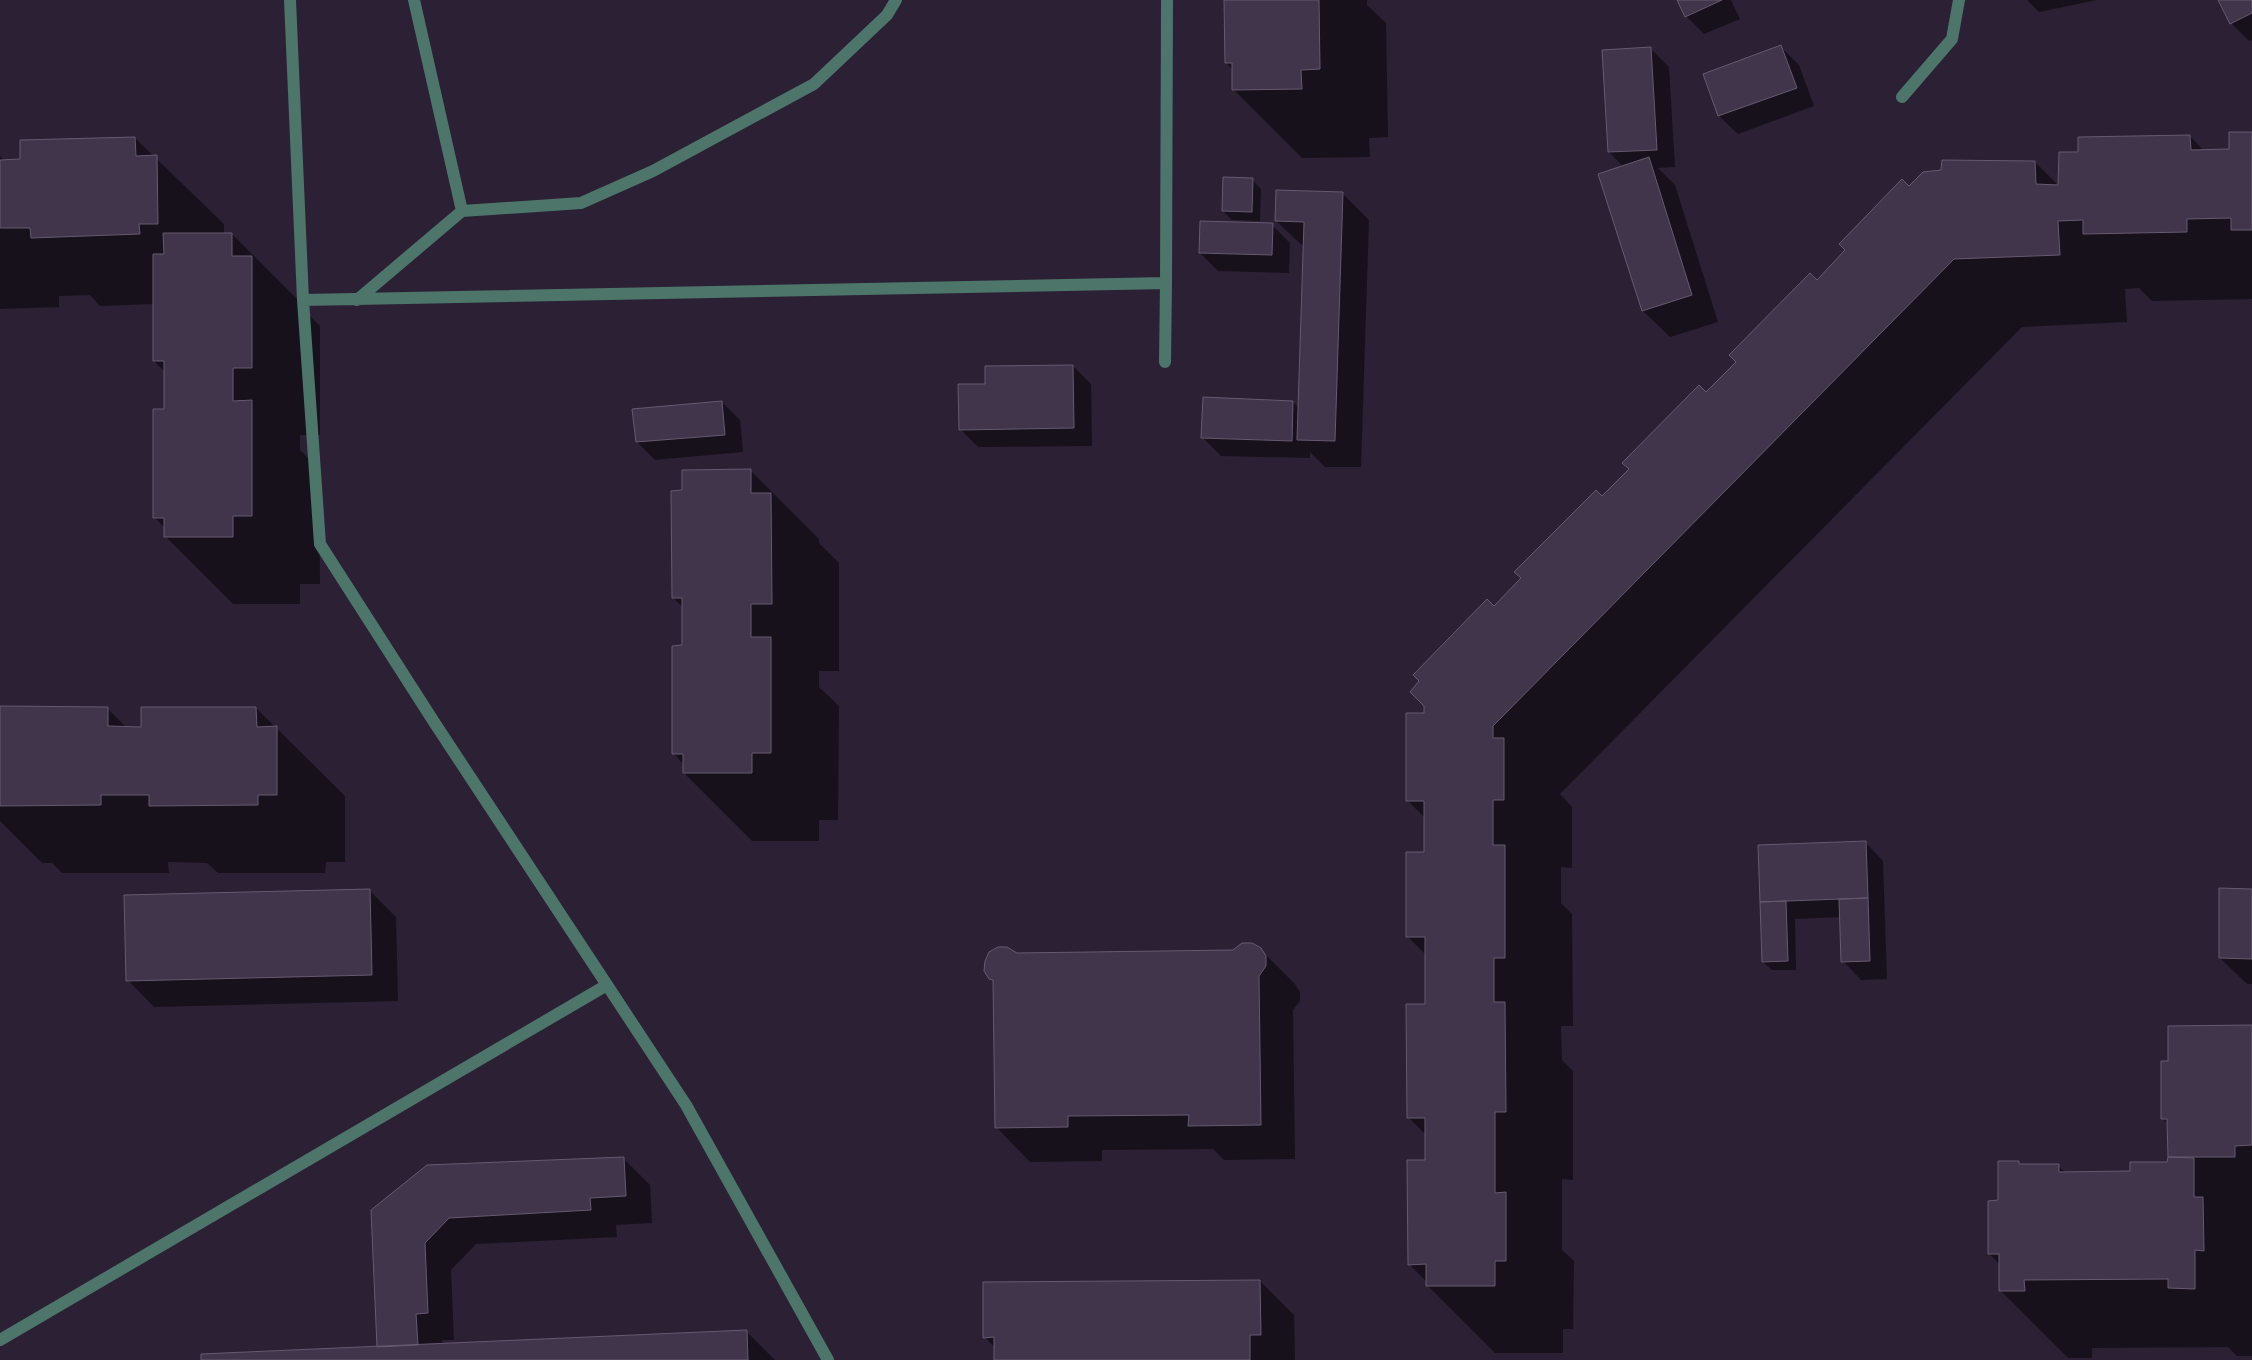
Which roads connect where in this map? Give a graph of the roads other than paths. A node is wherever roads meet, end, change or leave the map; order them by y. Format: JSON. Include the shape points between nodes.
{"nodes":[{"id":1,"x":290,"y":0,"type":"edge"},
{"id":2,"x":414,"y":0,"type":"edge"},
{"id":3,"x":896,"y":0,"type":"edge"},
{"id":4,"x":1167,"y":0,"type":"edge"},
{"id":5,"x":1959,"y":0,"type":"edge"},
{"id":6,"x":1902,"y":97,"type":"dead end"},
{"id":7,"x":462,"y":211,"type":"junction"},
{"id":8,"x":1166,"y":284,"type":"junction"},
{"id":9,"x":303,"y":300,"type":"junction"},
{"id":10,"x":356,"y":300,"type":"junction"},
{"id":11,"x":1165,"y":362,"type":"dead end"},
{"id":12,"x":607,"y":984,"type":"junction"},
{"id":13,"x":0,"y":1340,"type":"edge"},
{"id":14,"x":828,"y":1360,"type":"edge"}],
"edges":[{"from":1,"to":9,"type":"street"},
{"from":2,"to":7,"type":"street"},
{"from":3,"to":7,"type":"street","via":[[888,15],[814,84],[653,171],[581,202]]},
{"from":4,"to":8,"type":"street"},
{"from":5,"to":6,"type":"street","via":[[1952,39]]},
{"from":7,"to":10,"type":"street"},
{"from":8,"to":10,"type":"street"},
{"from":8,"to":11,"type":"street"},
{"from":9,"to":10,"type":"street"},
{"from":9,"to":12,"type":"street","via":[[320,544]]},
{"from":12,"to":13,"type":"street"},
{"from":12,"to":14,"type":"street","via":[[686,1105]]}]}
